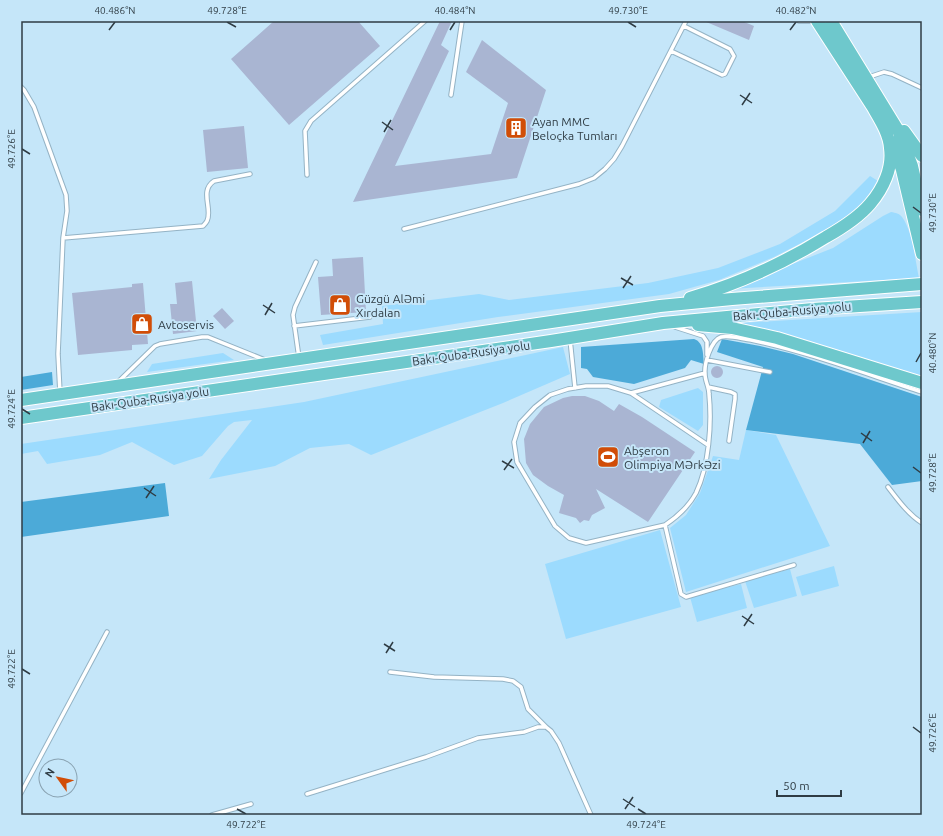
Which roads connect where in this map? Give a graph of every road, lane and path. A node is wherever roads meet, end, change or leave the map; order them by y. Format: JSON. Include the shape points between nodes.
{"nodes":[{"id":1,"x":424,"y":21,"type":"edge"},
{"id":2,"x":462,"y":21,"type":"edge"},
{"id":3,"x":686,"y":21,"type":"edge"},
{"id":4,"x":799,"y":21,"type":"edge"},
{"id":5,"x":817,"y":21,"type":"edge"},
{"id":6,"x":831,"y":21,"type":"edge"},
{"id":7,"x":684,"y":26,"type":"junction"},
{"id":8,"x":671,"y":52,"type":"junction"},
{"id":9,"x":866,"y":78,"type":"junction"},
{"id":10,"x":21,"y":87,"type":"edge"},
{"id":11,"x":922,"y":88,"type":"edge"},
{"id":12,"x":452,"y":95,"type":"dead end"},
{"id":13,"x":875,"y":101,"type":"junction"},
{"id":14,"x":922,"y":156,"type":"edge"},
{"id":15,"x":250,"y":174,"type":"dead end"},
{"id":16,"x":307,"y":175,"type":"dead end"},
{"id":17,"x":922,"y":210,"type":"edge"},
{"id":18,"x":404,"y":229,"type":"dead end"},
{"id":19,"x":62,"y":238,"type":"junction"},
{"id":20,"x":922,"y":251,"type":"edge"},
{"id":21,"x":316,"y":262,"type":"dead end"},
{"id":22,"x":922,"y":284,"type":"edge"},
{"id":23,"x":922,"y":302,"type":"edge"},
{"id":24,"x":660,"y":306,"type":"junction"},
{"id":25,"x":370,"y":317,"type":"dead end"},
{"id":26,"x":663,"y":323,"type":"junction"},
{"id":27,"x":294,"y":326,"type":"junction"},
{"id":28,"x":570,"y":338,"type":"junction"},
{"id":29,"x":299,"y":359,"type":"junction"},
{"id":30,"x":707,"y":360,"type":"junction"},
{"id":31,"x":273,"y":363,"type":"junction"},
{"id":32,"x":770,"y":372,"type":"dead end"},
{"id":33,"x":705,"y":373,"type":"junction"},
{"id":34,"x":922,"y":383,"type":"edge"},
{"id":35,"x":113,"y":386,"type":"junction"},
{"id":36,"x":708,"y":387,"type":"junction"},
{"id":37,"x":575,"y":388,"type":"junction"},
{"id":38,"x":922,"y":392,"type":"edge"},
{"id":39,"x":631,"y":393,"type":"junction"},
{"id":40,"x":60,"y":394,"type":"junction"},
{"id":41,"x":21,"y":400,"type":"edge"},
{"id":42,"x":21,"y":418,"type":"edge"},
{"id":43,"x":729,"y":441,"type":"dead end"},
{"id":44,"x":708,"y":445,"type":"junction"},
{"id":45,"x":888,"y":487,"type":"dead end"},
{"id":46,"x":922,"y":523,"type":"edge"},
{"id":47,"x":665,"y":525,"type":"junction"},
{"id":48,"x":794,"y":565,"type":"dead end"},
{"id":49,"x":107,"y":632,"type":"dead end"},
{"id":50,"x":390,"y":672,"type":"dead end"},
{"id":51,"x":546,"y":728,"type":"junction"},
{"id":52,"x":21,"y":793,"type":"edge"},
{"id":53,"x":307,"y":794,"type":"dead end"},
{"id":54,"x":251,"y":804,"type":"dead end"},
{"id":55,"x":212,"y":815,"type":"edge"},
{"id":56,"x":591,"y":815,"type":"edge"}],
"edges":[{"from":1,"to":16,"type":"lane","via":[[311,121],[305,131]]},
{"from":2,"to":12,"type":"lane"},
{"from":3,"to":7,"type":"lane"},
{"from":4,"to":5,"type":"lane"},
{"from":5,"to":13,"type":"highway"},
{"from":6,"to":9,"type":"highway"},
{"from":7,"to":8,"type":"lane"},
{"from":7,"to":8,"type":"lane","via":[[730,49],[734,56],[725,74],[722,75]]},
{"from":8,"to":18,"type":"lane","via":[[622,146],[605,169],[594,178]]},
{"from":9,"to":11,"type":"lane","via":[[884,72]]},
{"from":9,"to":13,"type":"highway"},
{"from":10,"to":19,"type":"lane","via":[[34,107],[66,195],[67,211]]},
{"from":13,"to":14,"type":"highway"},
{"from":13,"to":17,"type":"highway","via":[[899,132],[906,148]]},
{"from":13,"to":20,"type":"highway","via":[[895,146]]},
{"from":13,"to":24,"type":"highway","via":[[889,141],[891,156],[878,195],[866,208],[850,222],[817,243],[760,272]]},
{"from":15,"to":19,"type":"lane","via":[[210,184],[207,190],[208,220],[203,226]]},
{"from":19,"to":40,"type":"lane","via":[[58,354]]},
{"from":21,"to":27,"type":"lane","via":[[295,307]]},
{"from":22,"to":24,"type":"highway","name":"Bakı-Quba-Rusiya yolu"},
{"from":23,"to":26,"type":"highway","name":"Bakı-Quba-Rusiya yolu"},
{"from":24,"to":29,"type":"highway","name":"Bakı-Quba-Rusiya yolu"},
{"from":25,"to":27,"type":"lane"},
{"from":26,"to":28,"type":"highway","name":"Bakı-Quba-Rusiya yolu"},
{"from":26,"to":30,"type":"lane","via":[[703,336],[707,342]]},
{"from":26,"to":34,"type":"highway","via":[[732,328],[762,334]]},
{"from":27,"to":29,"type":"lane"},
{"from":28,"to":37,"type":"lane"},
{"from":28,"to":42,"type":"highway","name":"Bakı-Quba-Rusiya yolu"},
{"from":29,"to":31,"type":"highway","name":"Bakı-Quba-Rusiya yolu"},
{"from":30,"to":32,"type":"lane"},
{"from":30,"to":33,"type":"lane"},
{"from":30,"to":38,"type":"lane","via":[[714,341],[724,336],[738,338],[777,346]]},
{"from":31,"to":35,"type":"highway","name":"Bakı-Quba-Rusiya yolu"},
{"from":31,"to":35,"type":"lane","via":[[202,336],[155,346]]},
{"from":33,"to":36,"type":"lane"},
{"from":33,"to":39,"type":"lane"},
{"from":35,"to":40,"type":"highway","name":"Bakı-Quba-Rusiya yolu"},
{"from":36,"to":43,"type":"lane","via":[[735,394]]},
{"from":36,"to":44,"type":"lane"},
{"from":37,"to":39,"type":"lane","via":[[591,385],[608,386]]},
{"from":37,"to":47,"type":"lane","via":[[550,395],[535,406],[520,423],[514,442],[517,462],[555,526],[569,538],[586,543]]},
{"from":39,"to":44,"type":"lane"},
{"from":40,"to":41,"type":"highway","name":"Bakı-Quba-Rusiya yolu"},
{"from":44,"to":47,"type":"lane","via":[[696,493],[683,511]]},
{"from":45,"to":46,"type":"lane","via":[[904,508]]},
{"from":47,"to":48,"type":"lane","via":[[681,594],[686,597]]},
{"from":49,"to":52,"type":"lane"},
{"from":50,"to":51,"type":"lane","via":[[513,681],[521,687],[528,709]]},
{"from":51,"to":53,"type":"lane","via":[[538,727],[524,732],[478,738]]},
{"from":51,"to":56,"type":"lane","via":[[559,743]]},
{"from":54,"to":55,"type":"lane"}]}
